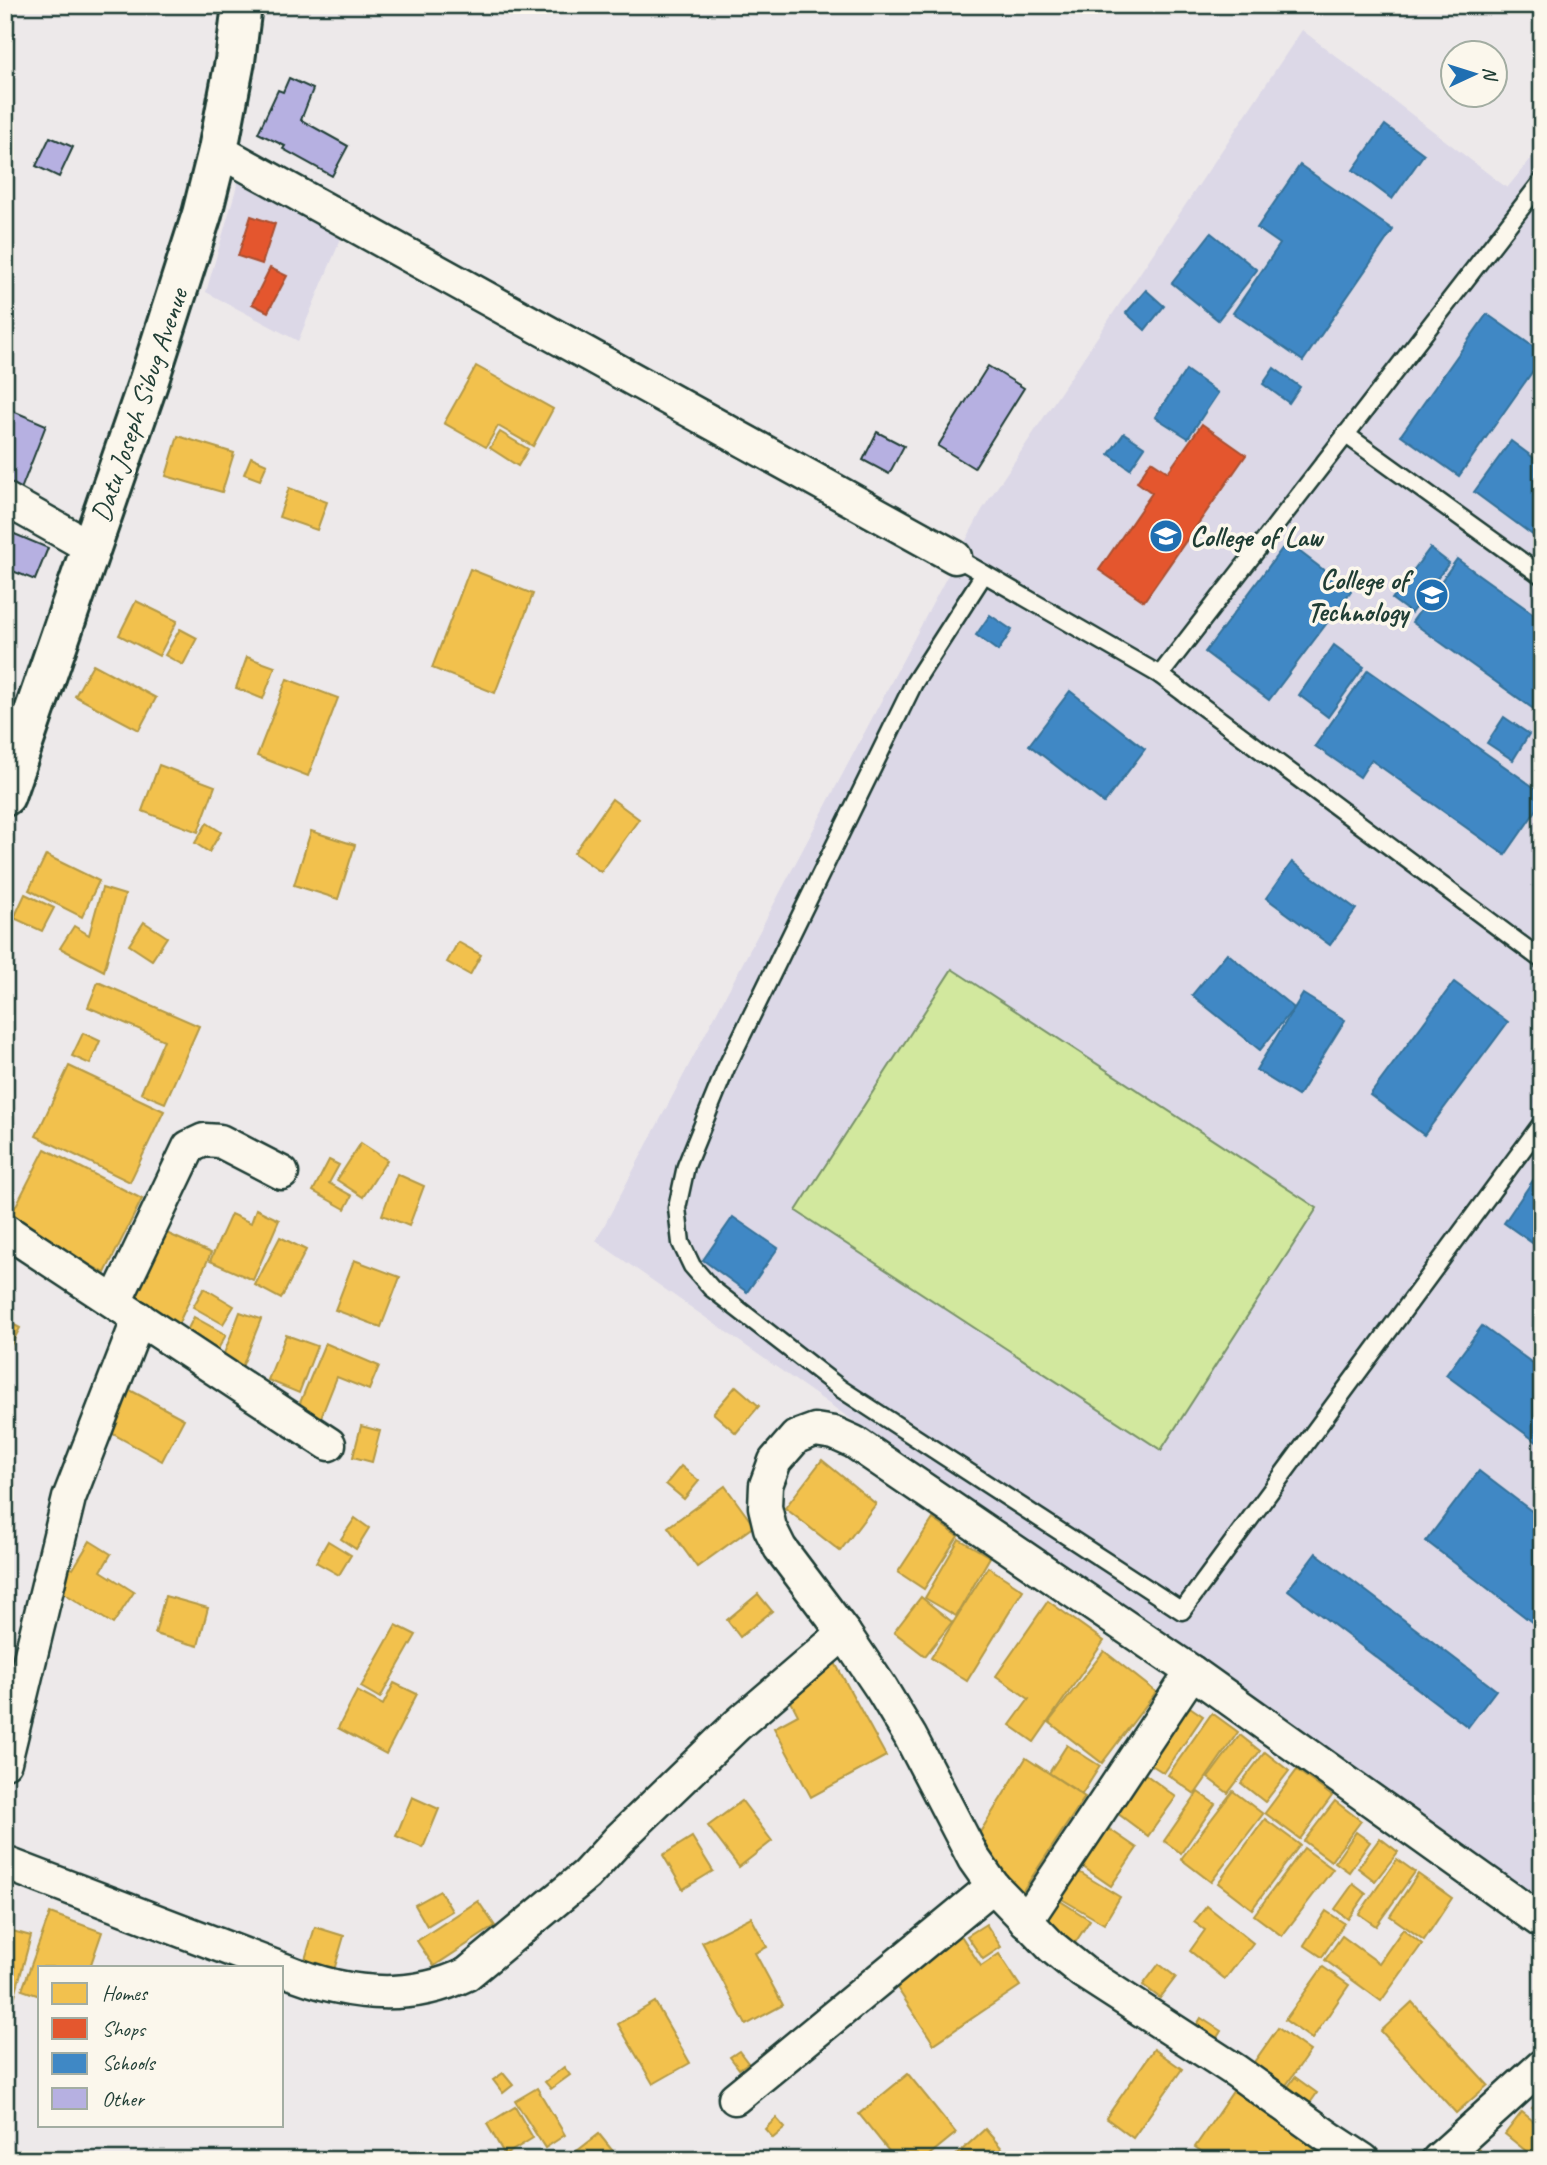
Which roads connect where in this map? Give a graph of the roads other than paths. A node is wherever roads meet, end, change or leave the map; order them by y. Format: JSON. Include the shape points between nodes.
{"nodes":[{"id":1,"x":242,"y":5,"type":"edge"},
{"id":2,"x":218,"y":150,"type":"junction"},
{"id":3,"x":1542,"y":181,"type":"edge"},
{"id":4,"x":1345,"y":435,"type":"junction"},
{"id":5,"x":5,"y":499,"type":"edge"},
{"id":6,"x":90,"y":547,"type":"junction"},
{"id":7,"x":955,"y":558,"type":"joint"},
{"id":8,"x":984,"y":574,"type":"junction"},
{"id":9,"x":1542,"y":576,"type":"edge"},
{"id":10,"x":1160,"y":675,"type":"junction"},
{"id":11,"x":5,"y":796,"type":"edge"},
{"id":12,"x":1542,"y":960,"type":"edge"},
{"id":13,"x":1542,"y":1123,"type":"edge"},
{"id":14,"x":282,"y":1173,"type":"dead end"},
{"id":15,"x":5,"y":1230,"type":"edge"},
{"id":16,"x":127,"y":1310,"type":"junction"},
{"id":17,"x":329,"y":1444,"type":"dead end"},
{"id":18,"x":844,"y":1633,"type":"junction"},
{"id":19,"x":1192,"y":1672,"type":"junction"},
{"id":20,"x":5,"y":1762,"type":"edge"},
{"id":21,"x":5,"y":1863,"type":"edge"},
{"id":22,"x":993,"y":1886,"type":"junction"},
{"id":23,"x":1026,"y":1921,"type":"junction"},
{"id":24,"x":1542,"y":1922,"type":"edge"},
{"id":25,"x":273,"y":1966,"type":"edge"},
{"id":26,"x":284,"y":1970,"type":"edge"},
{"id":27,"x":1542,"y":2066,"type":"edge"},
{"id":28,"x":735,"y":2098,"type":"dead end"},
{"id":29,"x":1363,"y":2160,"type":"edge"},
{"id":30,"x":1438,"y":2160,"type":"edge"}],
"edges":[{"from":1,"to":2,"type":"main road","name":"Datu Joseph Sibug Avenue"},
{"from":2,"to":6,"type":"main road","name":"Datu Joseph Sibug Avenue","via":[[177,294]]},
{"from":2,"to":7,"type":"street"},
{"from":3,"to":4,"type":"lane"},
{"from":4,"to":9,"type":"lane"},
{"from":4,"to":10,"type":"lane"},
{"from":5,"to":6,"type":"street"},
{"from":6,"to":11,"type":"main road","name":"Datu Joseph Sibug Avenue"},
{"from":7,"to":8,"type":"lane"},
{"from":8,"to":10,"type":"lane"},
{"from":8,"to":13,"type":"lane","via":[[914,683],[726,1068],[686,1166],[677,1208],[681,1243],[692,1266],[711,1288],[841,1390],[1182,1611]]},
{"from":10,"to":12,"type":"lane"},
{"from":14,"to":16,"type":"street","via":[[220,1141],[204,1140],[189,1147]]},
{"from":15,"to":16,"type":"street"},
{"from":16,"to":17,"type":"street"},
{"from":16,"to":20,"type":"street","via":[[69,1498]]},
{"from":18,"to":19,"type":"street","via":[[780,1548],[765,1507],[766,1485],[775,1461],[796,1437],[815,1430],[854,1442]]},
{"from":18,"to":22,"type":"street","via":[[910,1735],[955,1825]]},
{"from":18,"to":26,"type":"street","via":[[737,1725],[586,1875],[467,1975],[426,1989],[371,1992],[313,1982]]},
{"from":19,"to":23,"type":"street"},
{"from":19,"to":24,"type":"street"},
{"from":21,"to":25,"type":"street"},
{"from":22,"to":23,"type":"street"},
{"from":22,"to":28,"type":"street"},
{"from":23,"to":29,"type":"street","via":[[1083,1972]]},
{"from":27,"to":30,"type":"street"}]}
